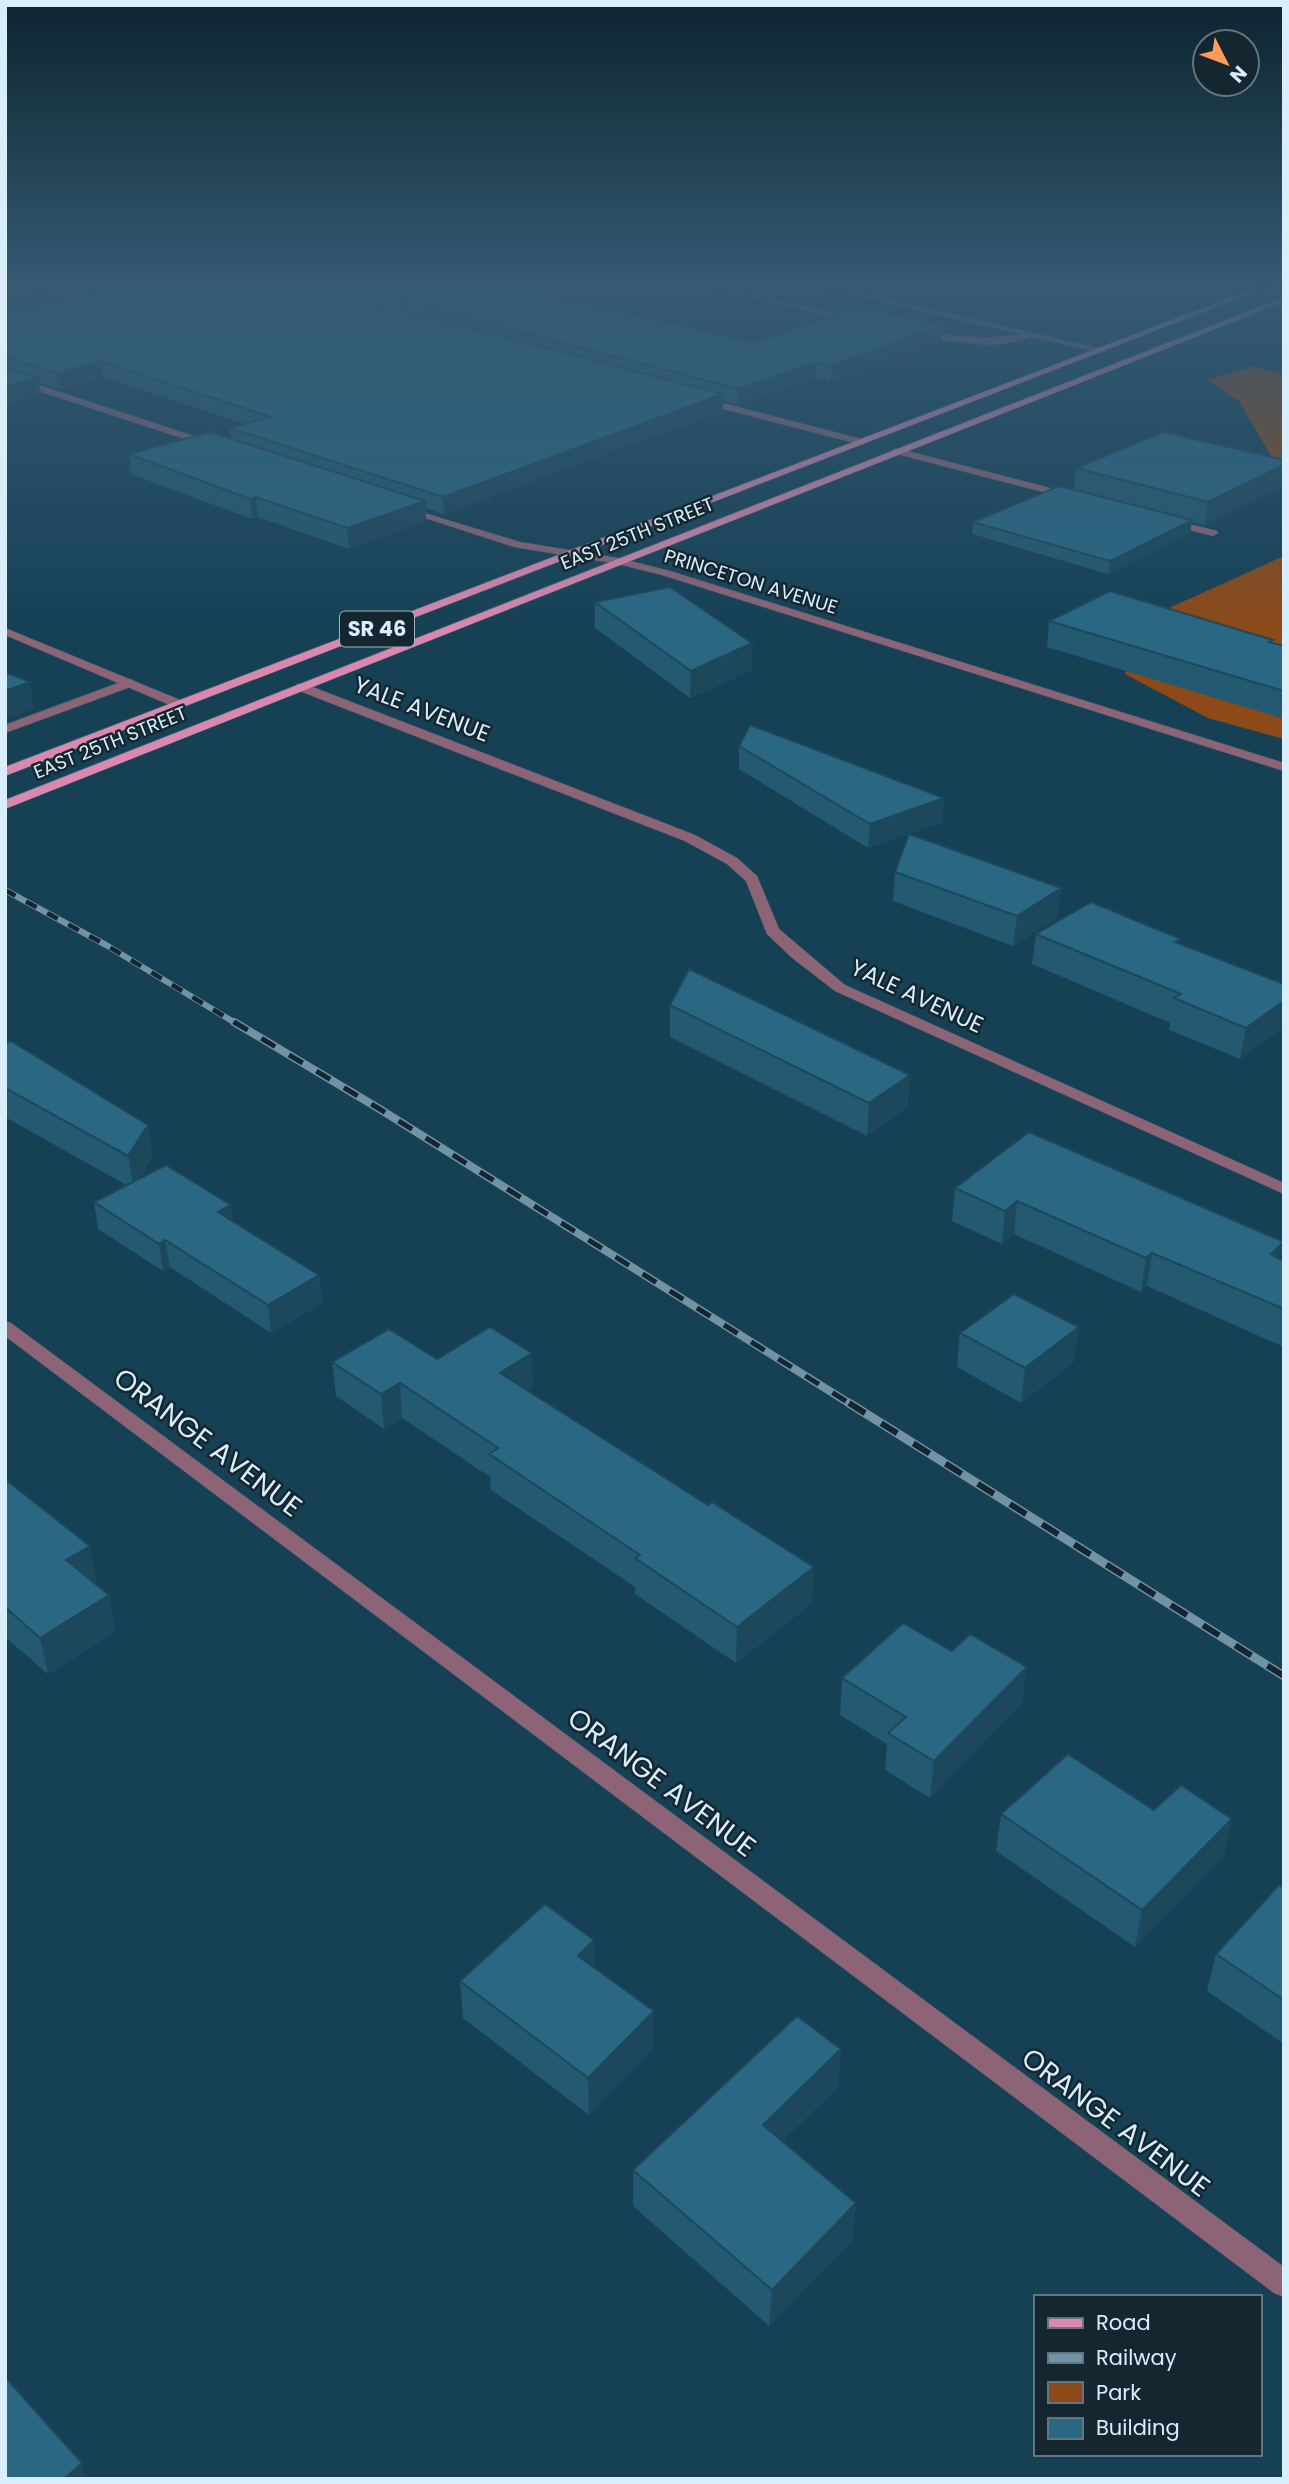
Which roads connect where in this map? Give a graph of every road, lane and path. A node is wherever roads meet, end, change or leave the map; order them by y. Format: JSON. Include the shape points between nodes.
{"nodes":[{"id":1,"x":72,"y":399,"type":"edge"},
{"id":2,"x":698,"y":399,"type":"edge"},
{"id":3,"x":975,"y":399,"type":"edge"},
{"id":4,"x":979,"y":399,"type":"edge"},
{"id":5,"x":1029,"y":399,"type":"edge"},
{"id":6,"x":862,"y":442,"type":"junction"},
{"id":7,"x":229,"y":450,"type":"edge"},
{"id":8,"x":896,"y":451,"type":"junction"},
{"id":9,"x":1081,"y":499,"type":"edge"},
{"id":10,"x":400,"y":506,"type":"edge"},
{"id":11,"x":1160,"y":520,"type":"edge"},
{"id":12,"x":1213,"y":533,"type":"dead end"},
{"id":13,"x":573,"y":554,"type":"junction"},
{"id":14,"x":618,"y":561,"type":"junction"},
{"id":15,"x":5,"y":631,"type":"edge"},
{"id":16,"x":128,"y":683,"type":"junction"},
{"id":17,"x":301,"y":687,"type":"junction"},
{"id":18,"x":181,"y":705,"type":"junction"},
{"id":19,"x":5,"y":729,"type":"edge"},
{"id":20,"x":1284,"y":767,"type":"edge"},
{"id":21,"x":5,"y":772,"type":"edge"},
{"id":22,"x":5,"y":805,"type":"edge"},
{"id":23,"x":1284,"y":1189,"type":"edge"},
{"id":24,"x":5,"y":1327,"type":"edge"},
{"id":25,"x":1284,"y":2284,"type":"edge"}],
"edges":[{"from":1,"to":7,"type":"street"},
{"from":2,"to":6,"type":"street"},
{"from":3,"to":6,"type":"main road","name":"EAST 25TH STREET","number":"SR 46"},
{"from":4,"to":8,"type":"main road","via":[[971,410],[895,440]]},
{"from":5,"to":8,"type":"main road","name":"EAST 25TH STREET","number":"SR 46"},
{"from":6,"to":13,"type":"main road","name":"EAST 25TH STREET","number":"SR 46"},
{"from":8,"to":9,"type":"street"},
{"from":8,"to":14,"type":"main road","name":"EAST 25TH STREET","number":"SR 46"},
{"from":10,"to":13,"type":"street","name":"PRINCETON AVENUE","via":[[518,545]]},
{"from":11,"to":12,"type":"street"},
{"from":13,"to":14,"type":"street","name":"PRINCETON AVENUE"},
{"from":13,"to":18,"type":"main road","name":"EAST 25TH STREET","number":"SR 46"},
{"from":14,"to":17,"type":"main road","name":"EAST 25TH STREET","number":"SR 46"},
{"from":14,"to":20,"type":"street","name":"PRINCETON AVENUE"},
{"from":15,"to":16,"type":"street"},
{"from":16,"to":18,"type":"street"},
{"from":16,"to":19,"type":"street"},
{"from":17,"to":22,"type":"main road","name":"EAST 25TH STREET","number":"SR 46"},
{"from":17,"to":23,"type":"street","name":"YALE AVENUE","via":[[690,838],[732,861],[752,879],[772,931],[840,988]]},
{"from":18,"to":21,"type":"main road","name":"EAST 25TH STREET","number":"SR 46"},
{"from":24,"to":25,"type":"street","name":"ORANGE AVENUE"}]}
